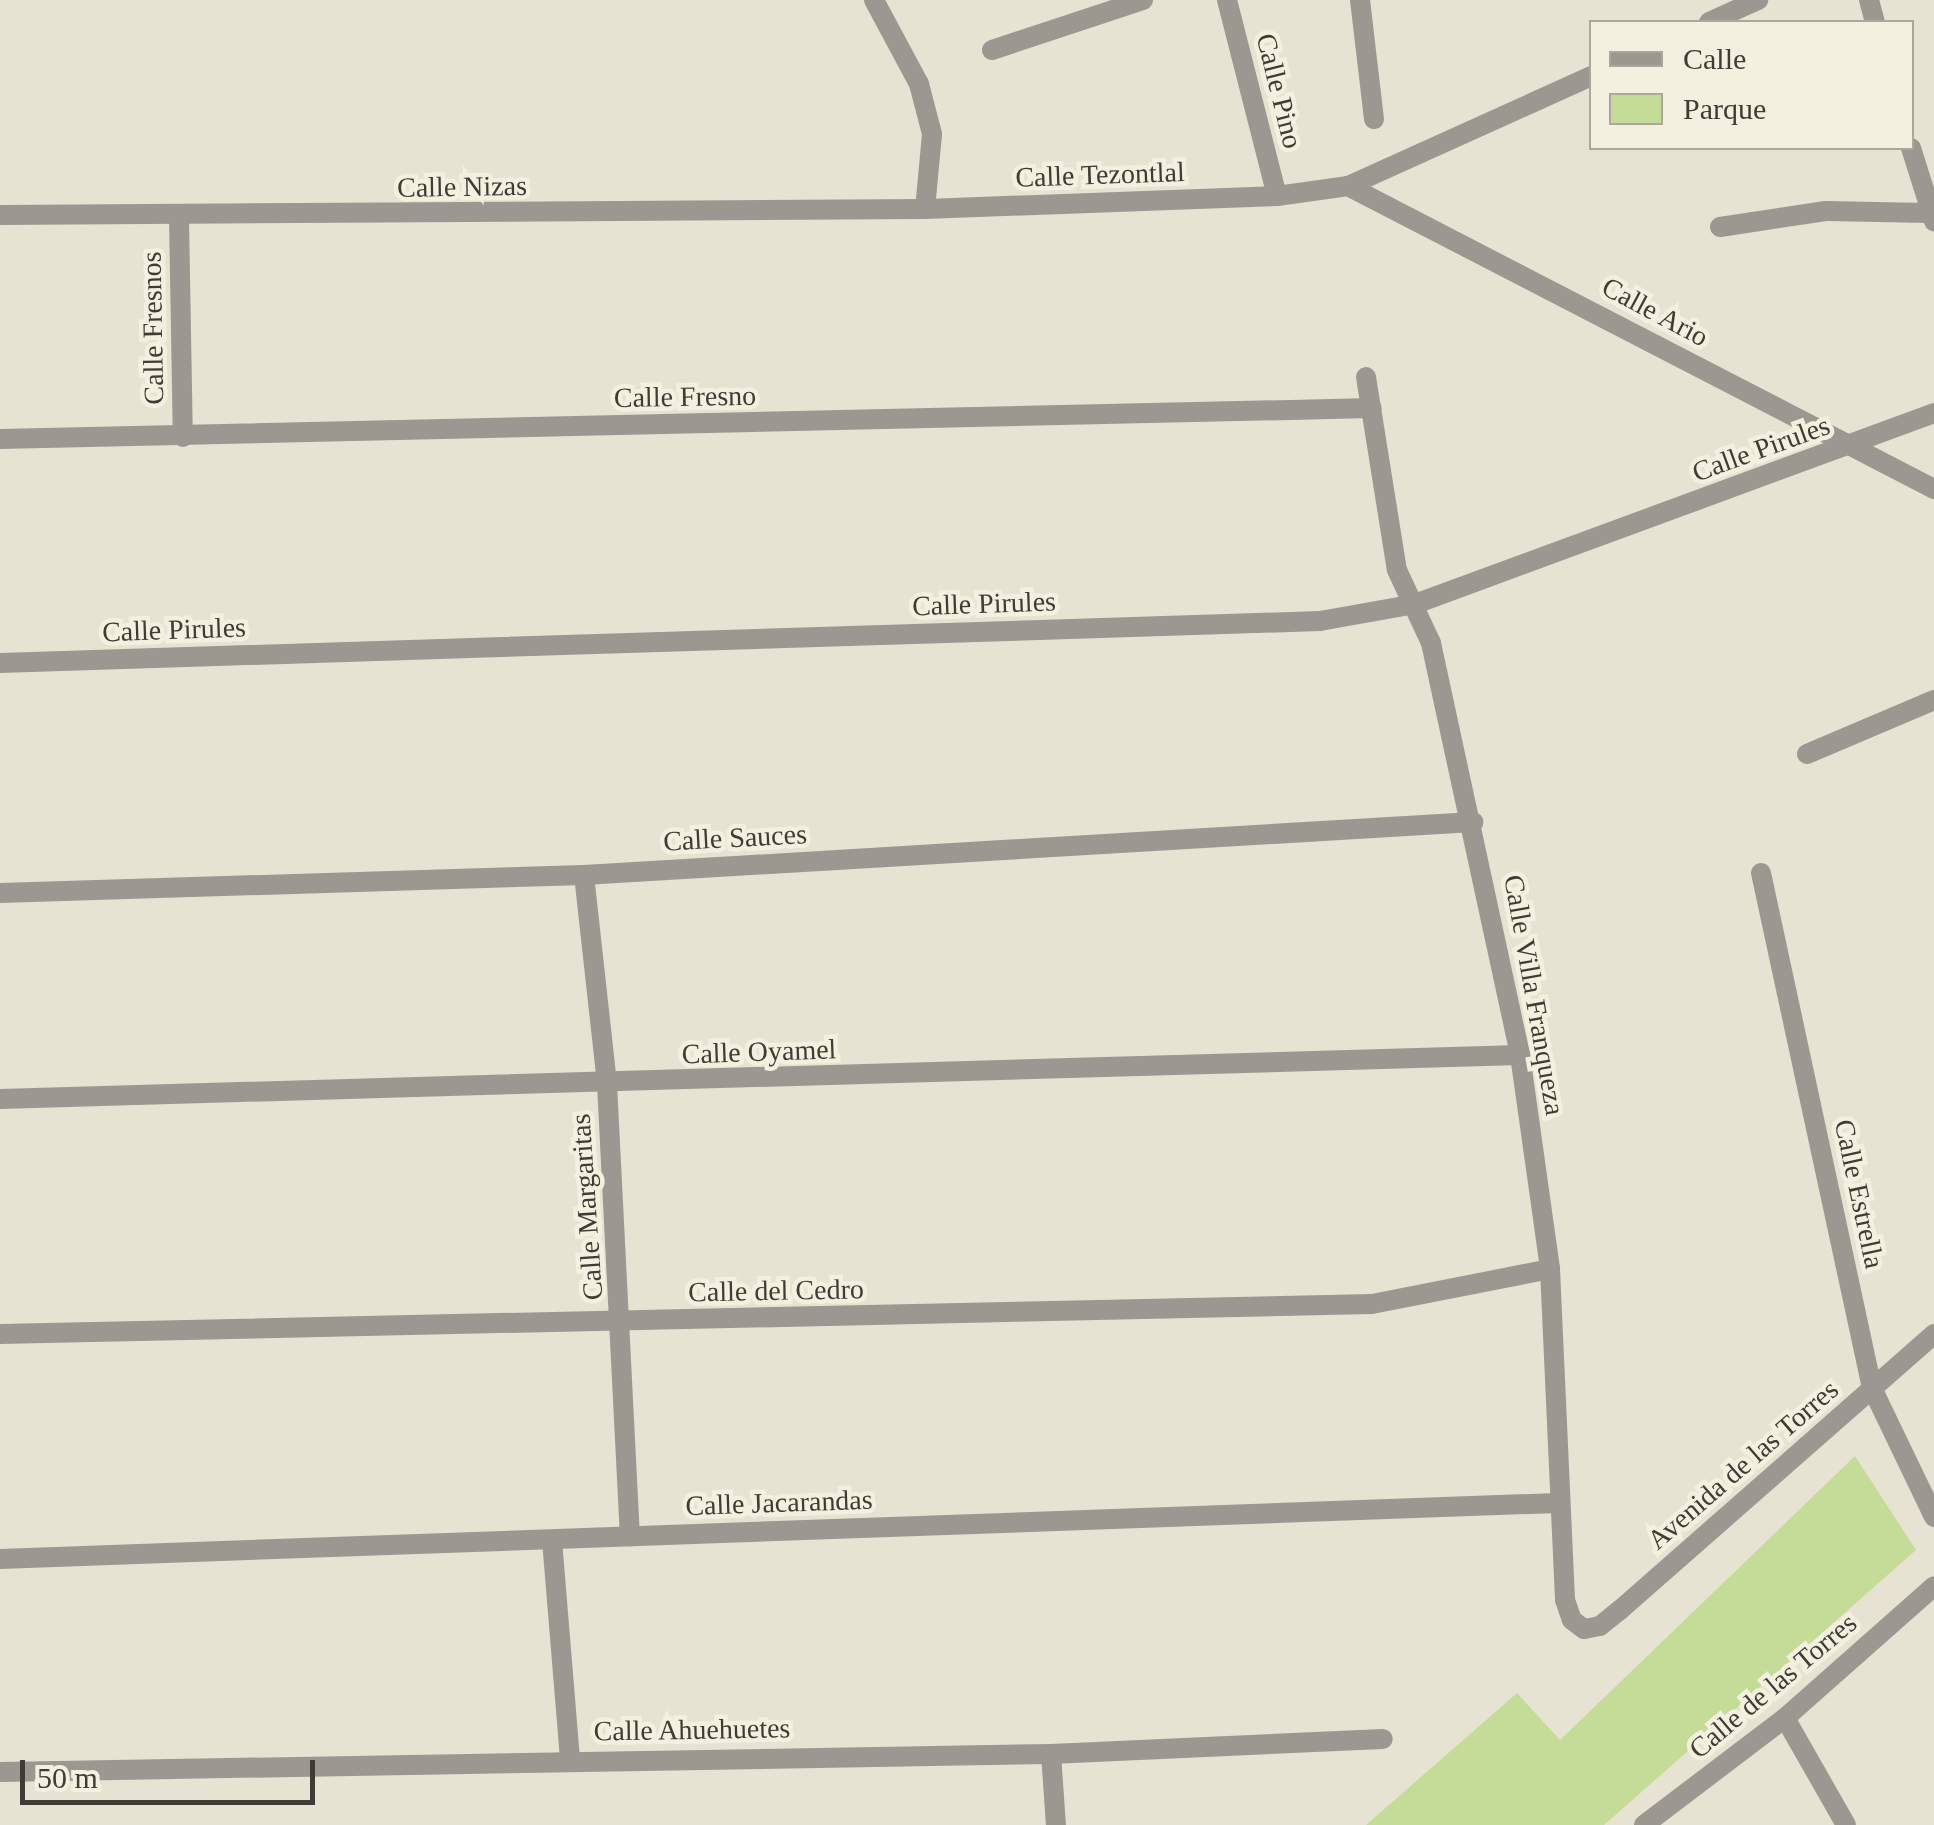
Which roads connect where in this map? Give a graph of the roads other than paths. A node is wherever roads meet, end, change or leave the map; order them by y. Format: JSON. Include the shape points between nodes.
{"nodes":[{"id":1,"x":874,"y":0,"type":"edge"},
{"id":2,"x":1143,"y":0,"type":"edge"},
{"id":3,"x":1227,"y":0,"type":"edge"},
{"id":4,"x":1360,"y":0,"type":"edge"},
{"id":5,"x":1758,"y":0,"type":"edge"},
{"id":6,"x":1713,"y":20,"type":"edge"},
{"id":7,"x":992,"y":50,"type":"dead end"},
{"id":8,"x":1589,"y":77,"type":"edge"},
{"id":9,"x":1374,"y":119,"type":"dead end"},
{"id":10,"x":1912,"y":150,"type":"edge"},
{"id":11,"x":1348,"y":186,"type":"junction"},
{"id":12,"x":1277,"y":196,"type":"junction"},
{"id":13,"x":925,"y":210,"type":"junction"},
{"id":14,"x":0,"y":215,"type":"edge"},
{"id":15,"x":179,"y":217,"type":"junction"},
{"id":16,"x":1932,"y":217,"type":"edge"},
{"id":17,"x":1720,"y":227,"type":"dead end"},
{"id":18,"x":1366,"y":377,"type":"dead end"},
{"id":19,"x":1372,"y":408,"type":"junction"},
{"id":20,"x":1934,"y":413,"type":"edge"},
{"id":21,"x":183,"y":437,"type":"junction"},
{"id":22,"x":0,"y":439,"type":"edge"},
{"id":23,"x":1851,"y":446,"type":"junction"},
{"id":24,"x":1934,"y":489,"type":"edge"},
{"id":25,"x":1415,"y":604,"type":"junction"},
{"id":26,"x":0,"y":664,"type":"edge"},
{"id":27,"x":1934,"y":700,"type":"edge"},
{"id":28,"x":1806,"y":754,"type":"dead end"},
{"id":29,"x":1474,"y":822,"type":"junction"},
{"id":30,"x":1761,"y":872,"type":"dead end"},
{"id":31,"x":584,"y":875,"type":"junction"},
{"id":32,"x":0,"y":893,"type":"edge"},
{"id":33,"x":1520,"y":1056,"type":"junction"},
{"id":34,"x":608,"y":1084,"type":"junction"},
{"id":35,"x":0,"y":1099,"type":"edge"},
{"id":36,"x":1550,"y":1270,"type":"junction"},
{"id":37,"x":622,"y":1322,"type":"junction"},
{"id":38,"x":0,"y":1334,"type":"edge"},
{"id":39,"x":1934,"y":1334,"type":"edge"},
{"id":40,"x":1872,"y":1388,"type":"junction"},
{"id":41,"x":1560,"y":1504,"type":"junction"},
{"id":42,"x":1934,"y":1517,"type":"edge"},
{"id":43,"x":630,"y":1536,"type":"junction"},
{"id":44,"x":552,"y":1540,"type":"junction"},
{"id":45,"x":0,"y":1559,"type":"edge"},
{"id":46,"x":1934,"y":1586,"type":"edge"},
{"id":47,"x":1584,"y":1629,"type":"joint"},
{"id":48,"x":1785,"y":1718,"type":"junction"},
{"id":49,"x":1383,"y":1739,"type":"dead end"},
{"id":50,"x":1052,"y":1754,"type":"junction"},
{"id":51,"x":570,"y":1758,"type":"junction"},
{"id":52,"x":0,"y":1772,"type":"edge"},
{"id":53,"x":1056,"y":1825,"type":"edge"},
{"id":54,"x":1644,"y":1825,"type":"edge"},
{"id":55,"x":1846,"y":1825,"type":"edge"}],
"edges":[{"from":1,"to":13,"type":"street","via":[[919,84],[932,134]]},
{"from":2,"to":7,"type":"street"},
{"from":3,"to":12,"type":"street","name":"Calle Pino"},
{"from":4,"to":9,"type":"street"},
{"from":5,"to":6,"type":"street"},
{"from":8,"to":11,"type":"street"},
{"from":10,"to":16,"type":"street"},
{"from":11,"to":12,"type":"street"},
{"from":11,"to":23,"type":"street","name":"Calle Ario"},
{"from":12,"to":13,"type":"street","name":"Calle Tezontlal"},
{"from":13,"to":15,"type":"street","name":"Calle Nizas"},
{"from":14,"to":15,"type":"street","name":"Calle Nizas"},
{"from":15,"to":21,"type":"street","name":"Calle Fresnos"},
{"from":16,"to":17,"type":"street","via":[[1826,212]]},
{"from":18,"to":19,"type":"street","name":"Calle Villa Franqueza"},
{"from":19,"to":21,"type":"street","name":"Calle Fresno"},
{"from":19,"to":25,"type":"street","name":"Calle Villa Franqueza","via":[[1398,570]]},
{"from":20,"to":23,"type":"street","name":"Calle Pirules"},
{"from":21,"to":22,"type":"street","name":"Calle Fresno"},
{"from":23,"to":24,"type":"street","name":"Calle Ario"},
{"from":23,"to":25,"type":"street","name":"Calle Pirules"},
{"from":25,"to":26,"type":"street","name":"Calle Pirules","via":[[1320,621]]},
{"from":25,"to":29,"type":"street","name":"Calle Villa Franqueza","via":[[1431,643]]},
{"from":27,"to":28,"type":"street"},
{"from":29,"to":31,"type":"street","name":"Calle Sauces"},
{"from":29,"to":33,"type":"street","name":"Calle Villa Franqueza"},
{"from":30,"to":40,"type":"street","name":"Calle Estrella"},
{"from":31,"to":32,"type":"street","name":"Calle Sauces"},
{"from":31,"to":34,"type":"street","name":"Calle Margaritas"},
{"from":33,"to":34,"type":"street","name":"Calle Oyamel"},
{"from":33,"to":36,"type":"street","name":"Calle Villa Franqueza"},
{"from":34,"to":35,"type":"street","name":"Calle Oyamel"},
{"from":34,"to":37,"type":"street","name":"Calle Margaritas"},
{"from":36,"to":37,"type":"street","name":"Calle del Cedro","via":[[1372,1304]]},
{"from":36,"to":41,"type":"street","name":"Calle Villa Franqueza"},
{"from":37,"to":38,"type":"street","name":"Calle del Cedro"},
{"from":37,"to":43,"type":"street","name":"Calle Margaritas"},
{"from":39,"to":40,"type":"street","name":"Avenida de las Torres"},
{"from":40,"to":42,"type":"street","name":"Calle Estrella"},
{"from":40,"to":47,"type":"street","name":"Avenida de las Torres","via":[[1620,1610]]},
{"from":41,"to":43,"type":"street","name":"Calle Jacarandas"},
{"from":41,"to":47,"type":"street","name":"Calle Villa Franqueza","via":[[1565,1600],[1572,1620]]},
{"from":43,"to":44,"type":"street","name":"Calle Jacarandas"},
{"from":44,"to":45,"type":"street","name":"Calle Jacarandas"},
{"from":44,"to":51,"type":"street"},
{"from":46,"to":48,"type":"street","name":"Calle de las Torres"},
{"from":48,"to":54,"type":"street","name":"Calle de las Torres"},
{"from":48,"to":55,"type":"street"},
{"from":49,"to":50,"type":"street","name":"Calle Ahuehuetes"},
{"from":50,"to":51,"type":"street","name":"Calle Ahuehuetes"},
{"from":50,"to":53,"type":"street"},
{"from":51,"to":52,"type":"street","name":"Calle Ahuehuetes"}]}
